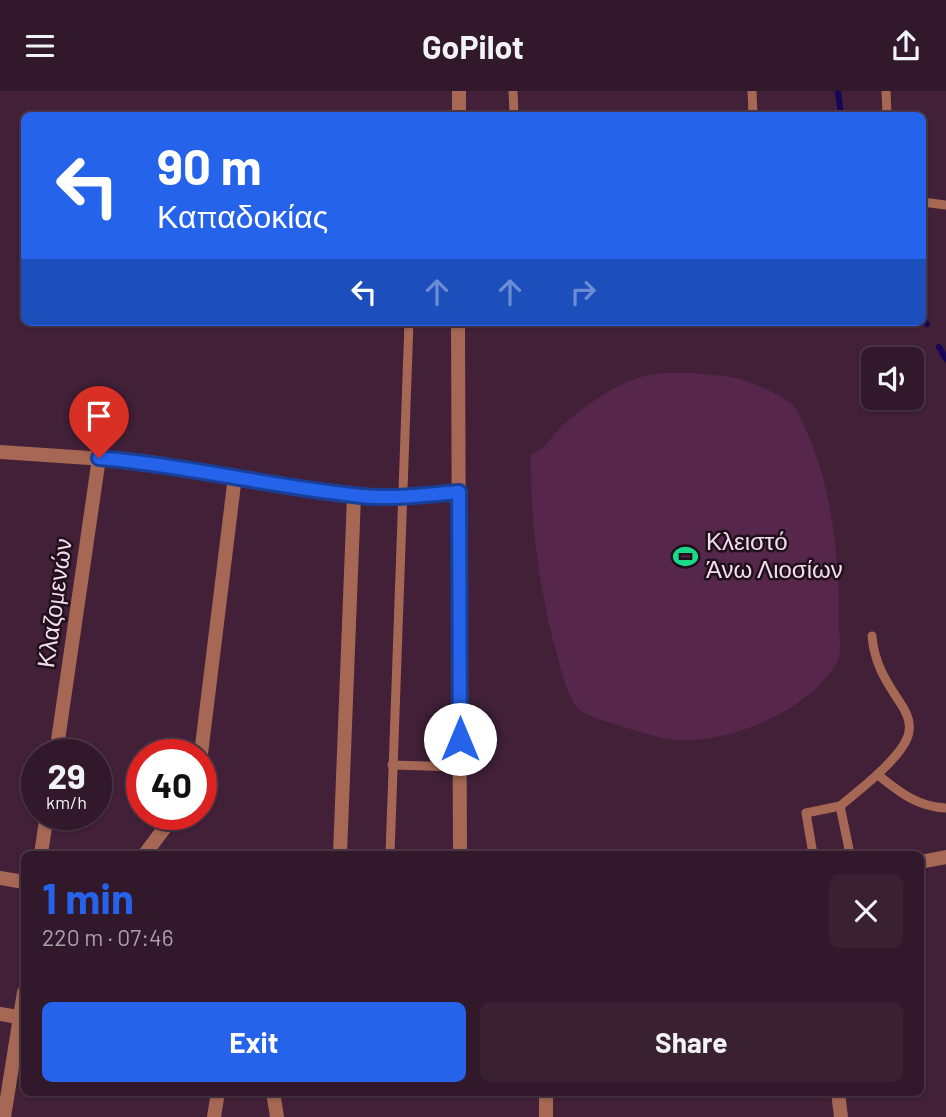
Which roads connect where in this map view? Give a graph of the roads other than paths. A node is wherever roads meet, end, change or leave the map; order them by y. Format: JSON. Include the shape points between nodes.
{"nodes":[{"id":1,"x":460,"y":91,"type":"edge"},
{"id":2,"x":513,"y":91,"type":"edge"},
{"id":3,"x":752,"y":91,"type":"edge"},
{"id":4,"x":886,"y":91,"type":"edge"},
{"id":5,"x":459,"y":112,"type":"edge"},
{"id":6,"x":514,"y":112,"type":"edge"},
{"id":7,"x":753,"y":112,"type":"edge"},
{"id":8,"x":887,"y":112,"type":"edge"},
{"id":9,"x":926,"y":202,"type":"edge"},
{"id":10,"x":946,"y":205,"type":"edge"},
{"id":11,"x":408,"y":326,"type":"edge"},
{"id":12,"x":458,"y":326,"type":"edge"},
{"id":13,"x":0,"y":452,"type":"edge"},
{"id":14,"x":99,"y":458,"type":"junction"},
{"id":15,"x":235,"y":476,"type":"junction"},
{"id":16,"x":459,"y":492,"type":"junction"},
{"id":17,"x":354,"y":496,"type":"junction"},
{"id":18,"x":403,"y":496,"type":"junction"},
{"id":19,"x":872,"y":636,"type":"dead end"},
{"id":20,"x":58,"y":739,"type":"edge"},
{"id":21,"x":203,"y":739,"type":"edge"},
{"id":22,"x":392,"y":765,"type":"junction"},
{"id":23,"x":460,"y":767,"type":"junction"},
{"id":24,"x":878,"y":775,"type":"junction"},
{"id":25,"x":840,"y":806,"type":"junction"},
{"id":26,"x":946,"y":808,"type":"edge"},
{"id":27,"x":45,"y":830,"type":"edge"},
{"id":28,"x":163,"y":830,"type":"edge"},
{"id":29,"x":41,"y":851,"type":"edge"},
{"id":30,"x":147,"y":851,"type":"edge"},
{"id":31,"x":340,"y":851,"type":"edge"},
{"id":32,"x":390,"y":851,"type":"edge"},
{"id":33,"x":460,"y":851,"type":"edge"},
{"id":34,"x":812,"y":851,"type":"edge"},
{"id":35,"x":849,"y":851,"type":"edge"},
{"id":36,"x":946,"y":857,"type":"edge"},
{"id":37,"x":924,"y":861,"type":"edge"},
{"id":38,"x":0,"y":879,"type":"edge"},
{"id":39,"x":21,"y":882,"type":"edge"},
{"id":40,"x":0,"y":1014,"type":"edge"},
{"id":41,"x":21,"y":1018,"type":"edge"},
{"id":42,"x":21,"y":1028,"type":"edge"},
{"id":43,"x":218,"y":1096,"type":"edge"},
{"id":44,"x":274,"y":1096,"type":"edge"},
{"id":45,"x":546,"y":1096,"type":"edge"},
{"id":46,"x":838,"y":1096,"type":"edge"},
{"id":47,"x":4,"y":1117,"type":"edge"},
{"id":48,"x":215,"y":1117,"type":"edge"},
{"id":49,"x":277,"y":1117,"type":"edge"},
{"id":50,"x":546,"y":1117,"type":"edge"},
{"id":51,"x":841,"y":1117,"type":"edge"}],
"edges":[{"from":1,"to":5,"type":"street"},
{"from":2,"to":6,"type":"lane"},
{"from":3,"to":7,"type":"lane"},
{"from":4,"to":8,"type":"lane"},
{"from":9,"to":10,"type":"lane"},
{"from":11,"to":18,"type":"lane"},
{"from":12,"to":16,"type":"street"},
{"from":13,"to":14,"type":"street"},
{"from":14,"to":15,"type":"street"},
{"from":14,"to":20,"type":"street","name":"Κλαζομενών"},
{"from":15,"to":17,"type":"street"},
{"from":15,"to":21,"type":"street"},
{"from":16,"to":18,"type":"street"},
{"from":16,"to":23,"type":"street"},
{"from":17,"to":18,"type":"street"},
{"from":17,"to":31,"type":"street"},
{"from":18,"to":22,"type":"lane"},
{"from":19,"to":24,"type":"lane","via":[[882,677],[910,725],[907,742]]},
{"from":22,"to":23,"type":"lane"},
{"from":22,"to":32,"type":"lane"},
{"from":23,"to":33,"type":"street"},
{"from":24,"to":25,"type":"lane"},
{"from":24,"to":26,"type":"lane","via":[[918,803]]},
{"from":25,"to":34,"type":"lane","via":[[806,813]]},
{"from":25,"to":35,"type":"lane"},
{"from":27,"to":29,"type":"street"},
{"from":28,"to":30,"type":"street"},
{"from":36,"to":37,"type":"street"},
{"from":38,"to":39,"type":"street"},
{"from":40,"to":41,"type":"street"},
{"from":42,"to":47,"type":"street"},
{"from":43,"to":48,"type":"street"},
{"from":44,"to":49,"type":"street"},
{"from":45,"to":50,"type":"street"},
{"from":46,"to":51,"type":"street"}]}
